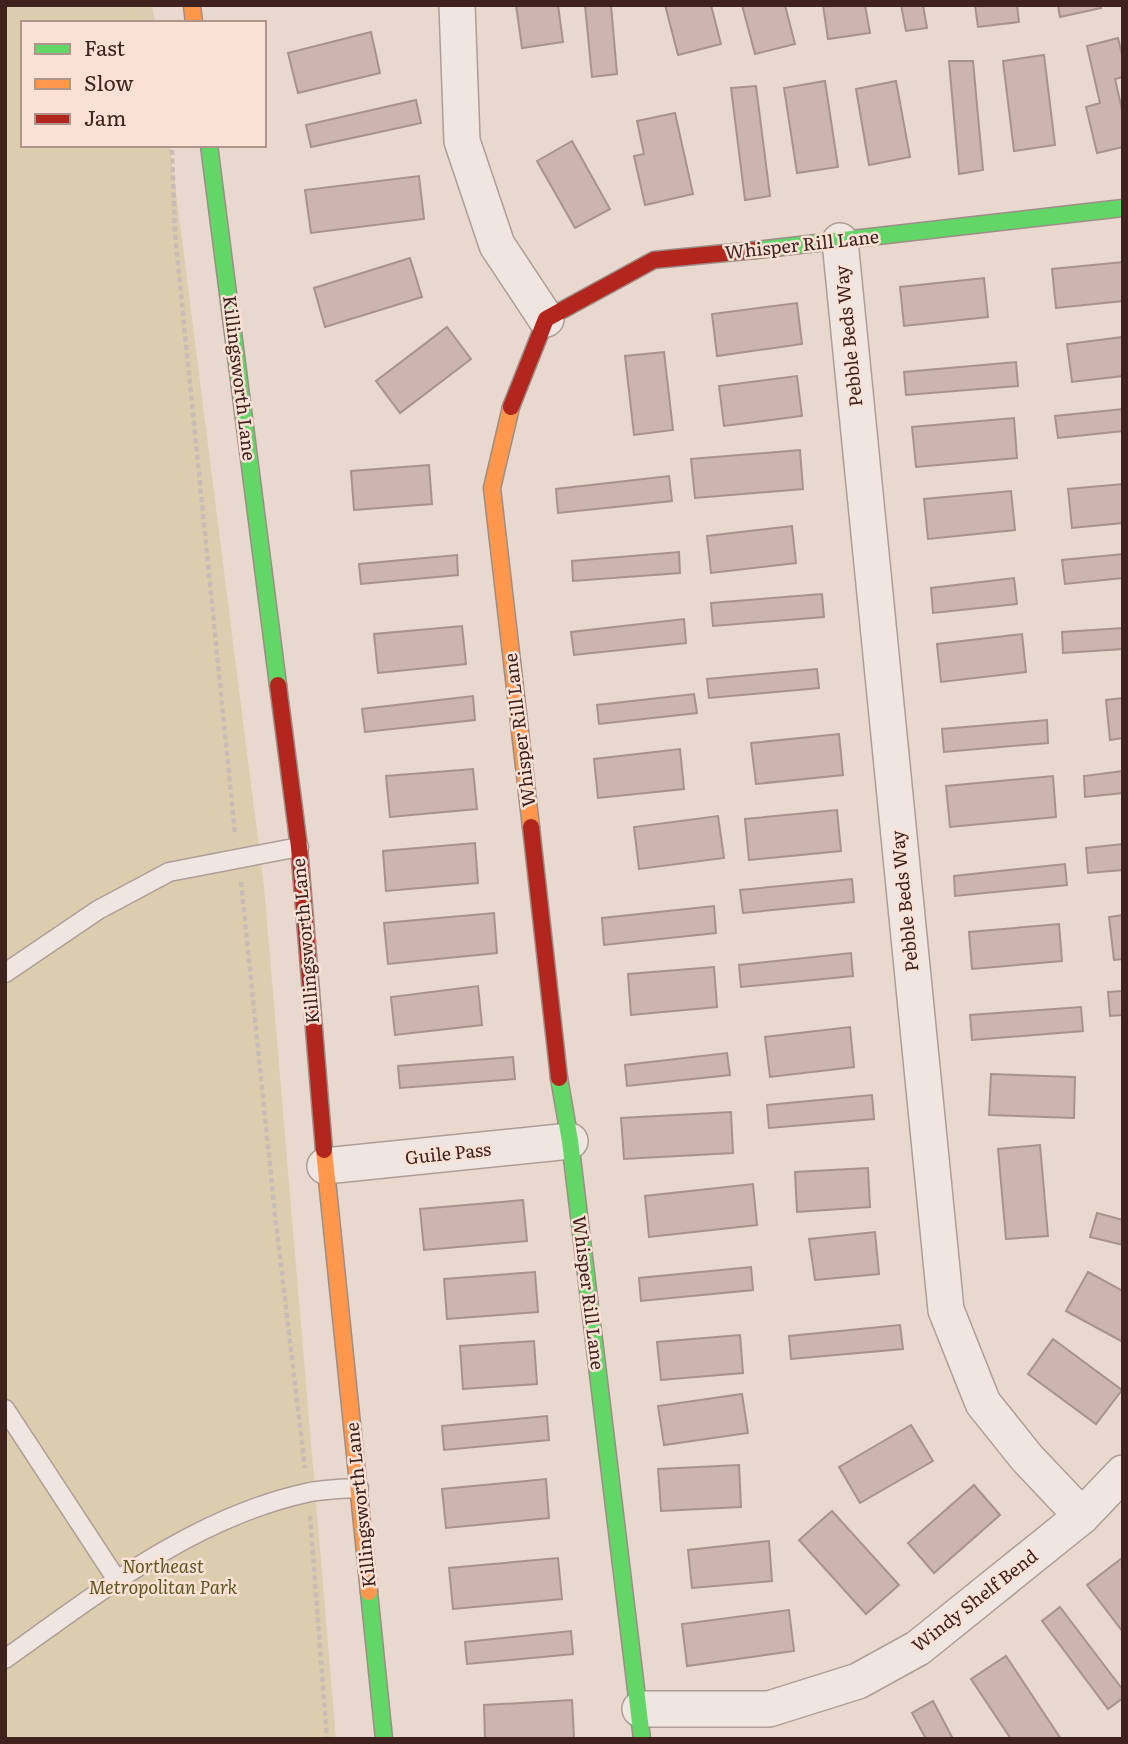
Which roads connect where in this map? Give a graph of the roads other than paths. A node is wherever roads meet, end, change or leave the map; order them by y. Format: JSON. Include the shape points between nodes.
{"nodes":[{"id":1,"x":457,"y":5,"type":"edge"},
{"id":2,"x":209,"y":147,"type":"edge"},
{"id":3,"x":1123,"y":208,"type":"edge"},
{"id":4,"x":840,"y":241,"type":"junction"},
{"id":5,"x":546,"y":319,"type":"junction"},
{"id":6,"x":299,"y":847,"type":"junction"},
{"id":7,"x":5,"y":973,"type":"edge"},
{"id":8,"x":570,"y":1141,"type":"junction"},
{"id":9,"x":325,"y":1166,"type":"junction"},
{"id":10,"x":5,"y":1409,"type":"edge"},
{"id":11,"x":1123,"y":1473,"type":"edge"},
{"id":12,"x":359,"y":1488,"type":"junction"},
{"id":13,"x":1082,"y":1516,"type":"junction"},
{"id":14,"x":117,"y":1580,"type":"junction"},
{"id":15,"x":5,"y":1659,"type":"edge"},
{"id":16,"x":641,"y":1724,"type":"edge"},
{"id":17,"x":384,"y":1739,"type":"edge"}],
"edges":[{"from":1,"to":5,"type":"street","via":[[462,141],[497,245]]},
{"from":2,"to":6,"type":"street","name":"Killingsworth Lane"},
{"from":3,"to":4,"type":"street","name":"Whisper Rill Lane"},
{"from":4,"to":5,"type":"street","name":"Whisper Rill Lane","via":[[654,260]]},
{"from":4,"to":13,"type":"street","name":"Pebble Beds Way","via":[[946,1310],[983,1403]]},
{"from":5,"to":8,"type":"street","name":"Whisper Rill Lane","via":[[511,407],[492,488]]},
{"from":6,"to":7,"type":"lane","via":[[169,872],[98,910]]},
{"from":6,"to":9,"type":"street","name":"Killingsworth Lane"},
{"from":8,"to":9,"type":"street","name":"Guile Pass"},
{"from":8,"to":16,"type":"street","name":"Whisper Rill Lane"},
{"from":9,"to":12,"type":"street","name":"Killingsworth Lane"},
{"from":10,"to":14,"type":"lane"},
{"from":11,"to":13,"type":"street","name":"Windy Shelf Bend"},
{"from":12,"to":14,"type":"lane","via":[[308,1492],[254,1508],[201,1531]]},
{"from":12,"to":17,"type":"street","name":"Killingsworth Lane"},
{"from":13,"to":16,"type":"street","name":"Windy Shelf Bend","via":[[918,1648],[858,1682],[769,1709]]},
{"from":14,"to":15,"type":"lane"}]}
